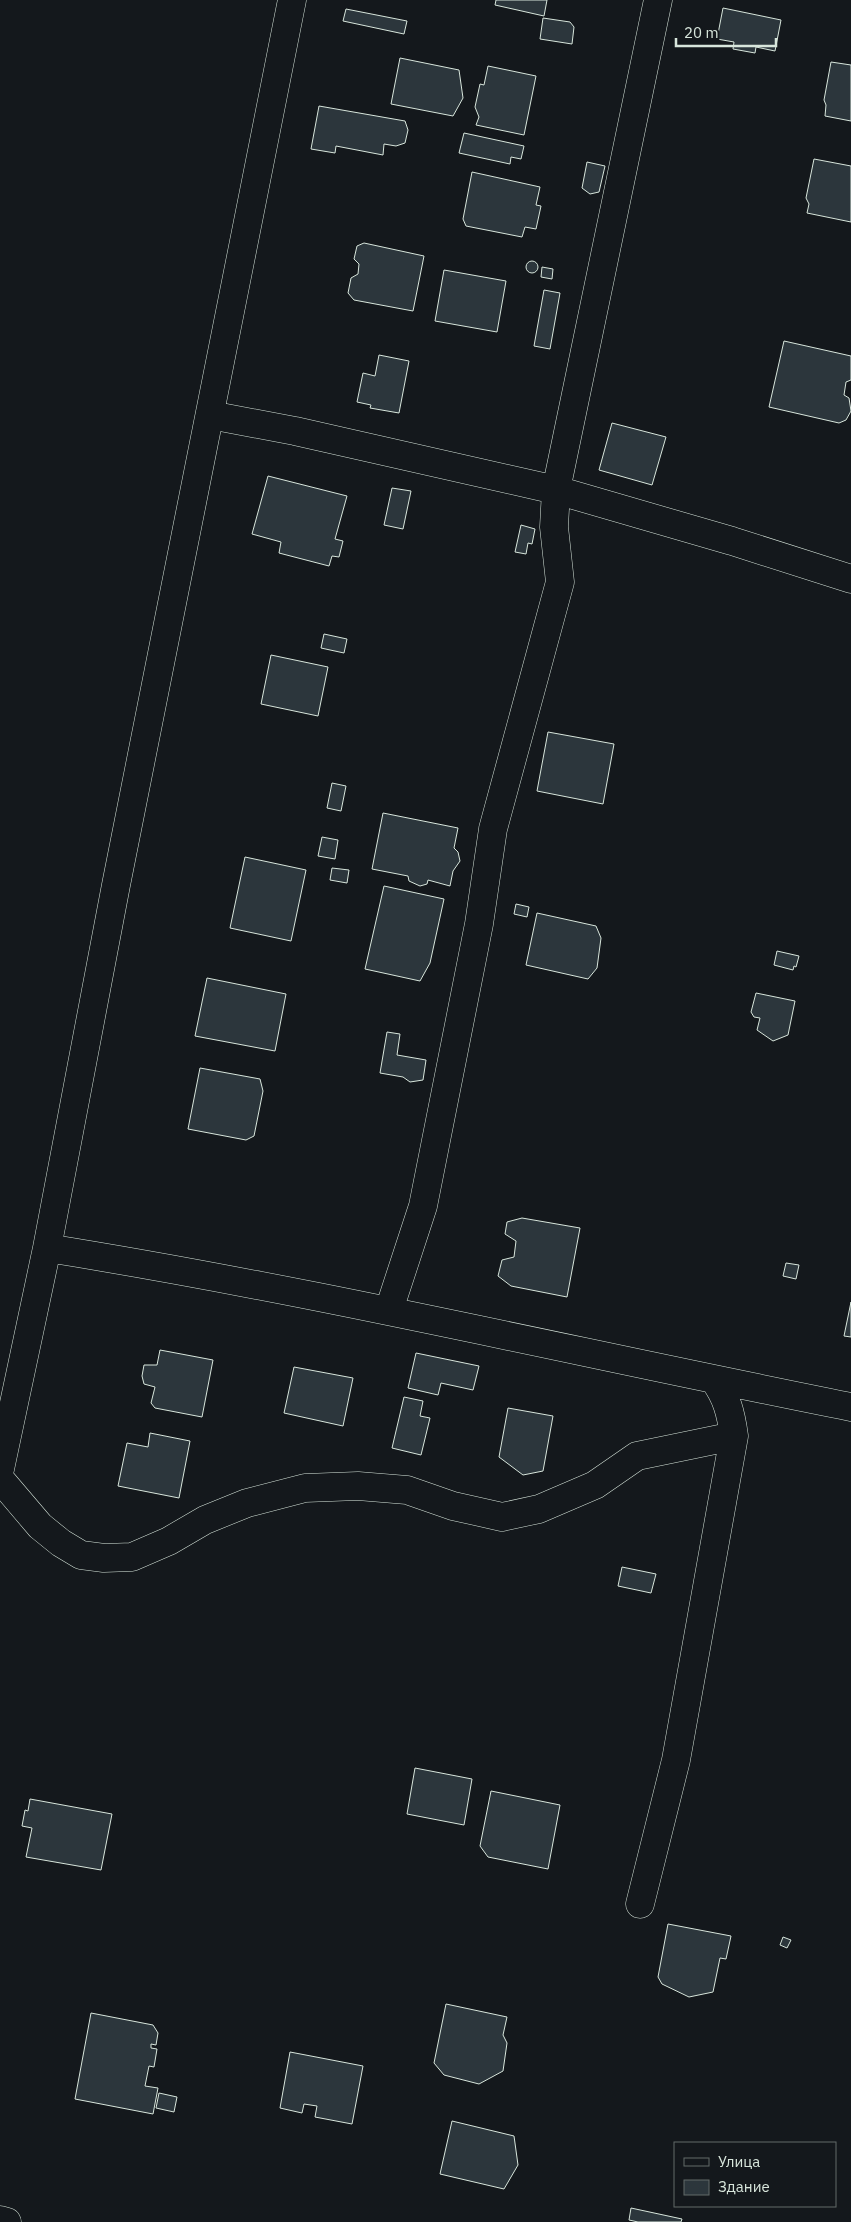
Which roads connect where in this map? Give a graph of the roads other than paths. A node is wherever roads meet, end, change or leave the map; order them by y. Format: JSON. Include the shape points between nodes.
{"nodes":[{"id":1,"x":292,"y":0,"type":"edge"},
{"id":2,"x":658,"y":0,"type":"edge"},
{"id":3,"x":210,"y":415,"type":"junction"},
{"id":4,"x":556,"y":490,"type":"junction"},
{"id":5,"x":851,"y":579,"type":"edge"},
{"id":6,"x":47,"y":1248,"type":"junction"},
{"id":7,"x":389,"y":1310,"type":"junction"},
{"id":8,"x":714,"y":1380,"type":"junction"},
{"id":9,"x":851,"y":1407,"type":"edge"},
{"id":10,"x":734,"y":1436,"type":"junction"},
{"id":11,"x":3,"y":1440,"type":"edge"},
{"id":12,"x":0,"y":1469,"type":"edge"},
{"id":13,"x":0,"y":1479,"type":"edge"},
{"id":14,"x":640,"y":1904,"type":"dead end"},
{"id":15,"x":0,"y":2220,"type":"edge"},
{"id":16,"x":7,"y":2222,"type":"edge"}],
"edges":[{"from":1,"to":3,"type":"street"},
{"from":2,"to":4,"type":"street"},
{"from":3,"to":4,"type":"street"},
{"from":3,"to":6,"type":"street"},
{"from":4,"to":5,"type":"street","via":[[732,540]]},
{"from":4,"to":7,"type":"street","via":[[554,527],[560,582],[493,829],[479,924],[423,1206]]},
{"from":6,"to":7,"type":"street"},
{"from":6,"to":11,"type":"street"},
{"from":7,"to":8,"type":"street"},
{"from":8,"to":9,"type":"street"},
{"from":8,"to":10,"type":"street","via":[[723,1392]]},
{"from":10,"to":13,"type":"street","via":[[637,1456],[595,1485],[539,1509],[502,1517],[453,1506],[407,1490],[358,1486],[305,1488],[247,1503],[132,1557],[81,1555],[40,1526]]},
{"from":10,"to":14,"type":"street","via":[[676,1760]]},
{"from":11,"to":12,"type":"street"},
{"from":15,"to":16,"type":"street"}]}
